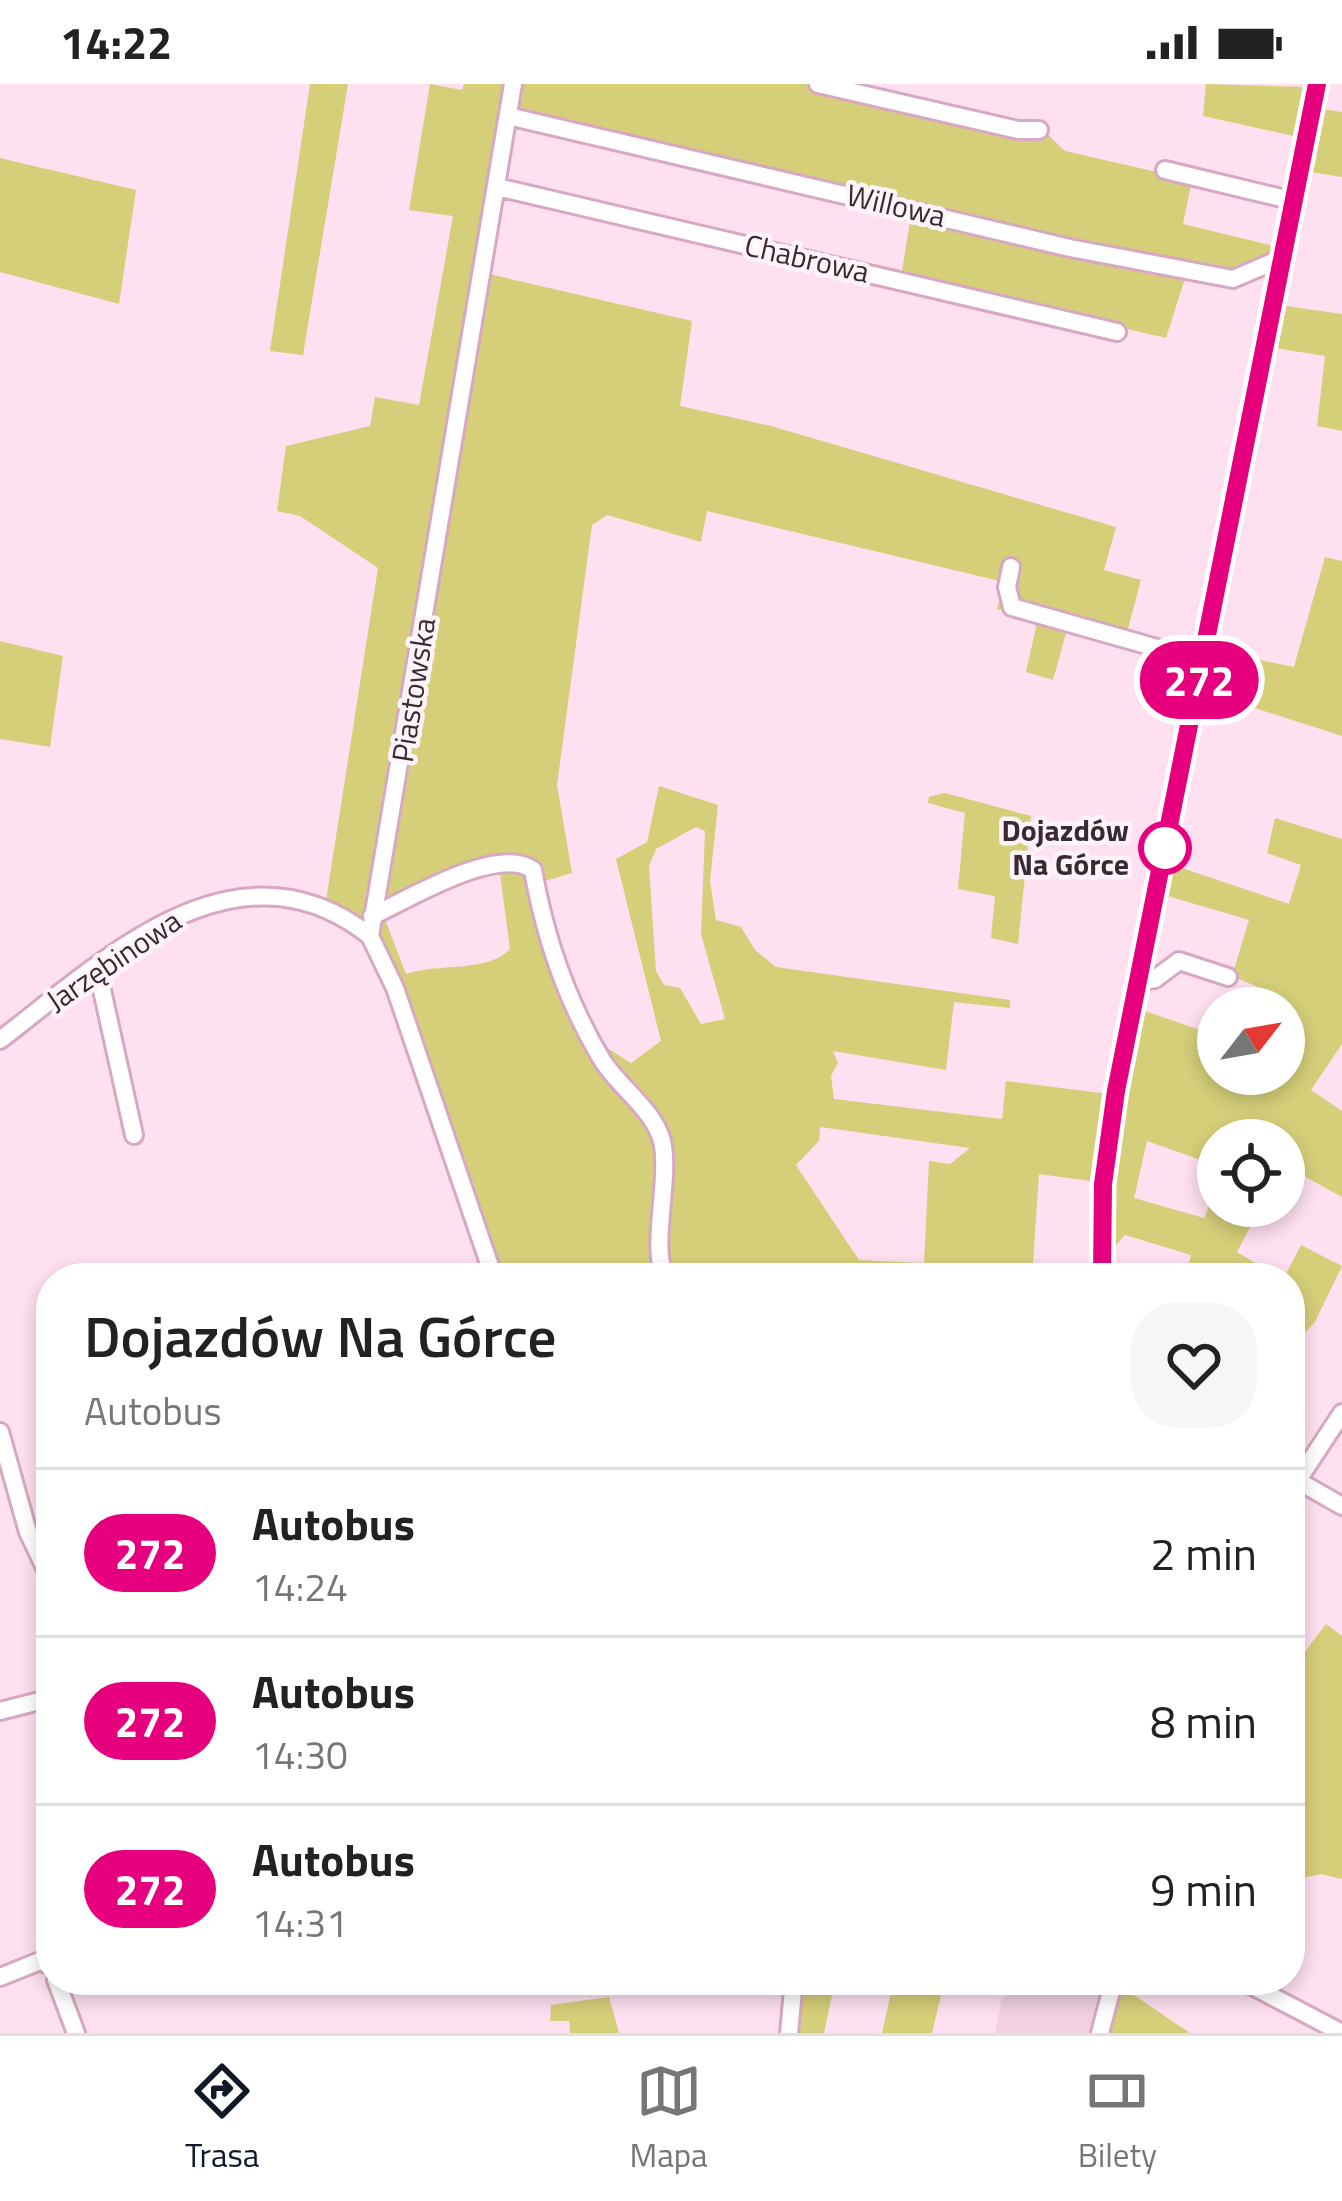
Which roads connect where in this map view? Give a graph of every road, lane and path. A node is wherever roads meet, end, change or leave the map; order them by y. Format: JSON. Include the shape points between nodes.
{"nodes":[{"id":1,"x":513,"y":84,"type":"edge"},
{"id":2,"x":818,"y":84,"type":"edge"},
{"id":3,"x":1314,"y":85,"type":"edge"},
{"id":4,"x":508,"y":116,"type":"junction"},
{"id":5,"x":1039,"y":130,"type":"dead end"},
{"id":6,"x":1165,"y":170,"type":"dead end"},
{"id":7,"x":497,"y":187,"type":"junction"},
{"id":8,"x":1294,"y":200,"type":"junction"},
{"id":9,"x":1282,"y":258,"type":"junction"},
{"id":10,"x":1118,"y":332,"type":"dead end"},
{"id":11,"x":1011,"y":567,"type":"dead end"},
{"id":12,"x":1202,"y":661,"type":"junction"},
{"id":13,"x":372,"y":916,"type":"junction"},
{"id":14,"x":370,"y":936,"type":"junction"},
{"id":15,"x":91,"y":971,"type":"junction"},
{"id":16,"x":1228,"y":976,"type":"dead end"},
{"id":17,"x":1138,"y":982,"type":"junction"},
{"id":18,"x":0,"y":1040,"type":"edge"},
{"id":19,"x":134,"y":1135,"type":"dead end"},
{"id":20,"x":489,"y":1263,"type":"edge"},
{"id":21,"x":660,"y":1263,"type":"edge"},
{"id":22,"x":1102,"y":1263,"type":"edge"},
{"id":23,"x":1342,"y":1413,"type":"edge"},
{"id":24,"x":0,"y":1432,"type":"edge"},
{"id":25,"x":1305,"y":1465,"type":"edge"},
{"id":26,"x":1305,"y":1489,"type":"edge"},
{"id":27,"x":1342,"y":1506,"type":"edge"},
{"id":28,"x":36,"y":1549,"type":"edge"},
{"id":29,"x":36,"y":1702,"type":"edge"},
{"id":30,"x":0,"y":1711,"type":"edge"},
{"id":31,"x":36,"y":1963,"type":"edge"},
{"id":32,"x":0,"y":1977,"type":"edge"},
{"id":33,"x":62,"y":1995,"type":"edge"},
{"id":34,"x":793,"y":1995,"type":"edge"},
{"id":35,"x":1110,"y":1995,"type":"edge"},
{"id":36,"x":1270,"y":1995,"type":"edge"},
{"id":37,"x":76,"y":2033,"type":"edge"},
{"id":38,"x":789,"y":2033,"type":"edge"},
{"id":39,"x":1100,"y":2033,"type":"edge"},
{"id":40,"x":1342,"y":2033,"type":"edge"}],
"edges":[{"from":1,"to":4,"type":"street","name":"Piastowska"},
{"from":2,"to":5,"type":"street"},
{"from":3,"to":8,"type":"street"},
{"from":4,"to":7,"type":"street","name":"Piastowska"},
{"from":4,"to":9,"type":"street","name":"Willowa","via":[[1234,279]]},
{"from":6,"to":8,"type":"street"},
{"from":7,"to":10,"type":"street","name":"Chabrowa"},
{"from":7,"to":13,"type":"street","name":"Piastowska"},
{"from":8,"to":9,"type":"street"},
{"from":9,"to":12,"type":"street"},
{"from":11,"to":12,"type":"street","via":[[1012,607]]},
{"from":12,"to":17,"type":"street"},
{"from":13,"to":14,"type":"street","name":"Piastowska"},
{"from":13,"to":21,"type":"street","via":[[496,864],[533,869],[567,997],[662,1141]]},
{"from":14,"to":15,"type":"street","name":"Jarzębinowa","via":[[346,917],[250,894],[204,904],[142,934]]},
{"from":14,"to":20,"type":"street"},
{"from":15,"to":18,"type":"street","name":"Jarzębinowa"},
{"from":15,"to":19,"type":"street"},
{"from":16,"to":17,"type":"street","via":[[1179,962]]},
{"from":17,"to":22,"type":"street","via":[[1103,1184]]},
{"from":23,"to":25,"type":"street"},
{"from":24,"to":28,"type":"street"},
{"from":26,"to":27,"type":"street"},
{"from":29,"to":30,"type":"street"},
{"from":31,"to":32,"type":"street"},
{"from":33,"to":37,"type":"street"},
{"from":34,"to":38,"type":"street"},
{"from":35,"to":39,"type":"street"},
{"from":36,"to":40,"type":"street"}]}
